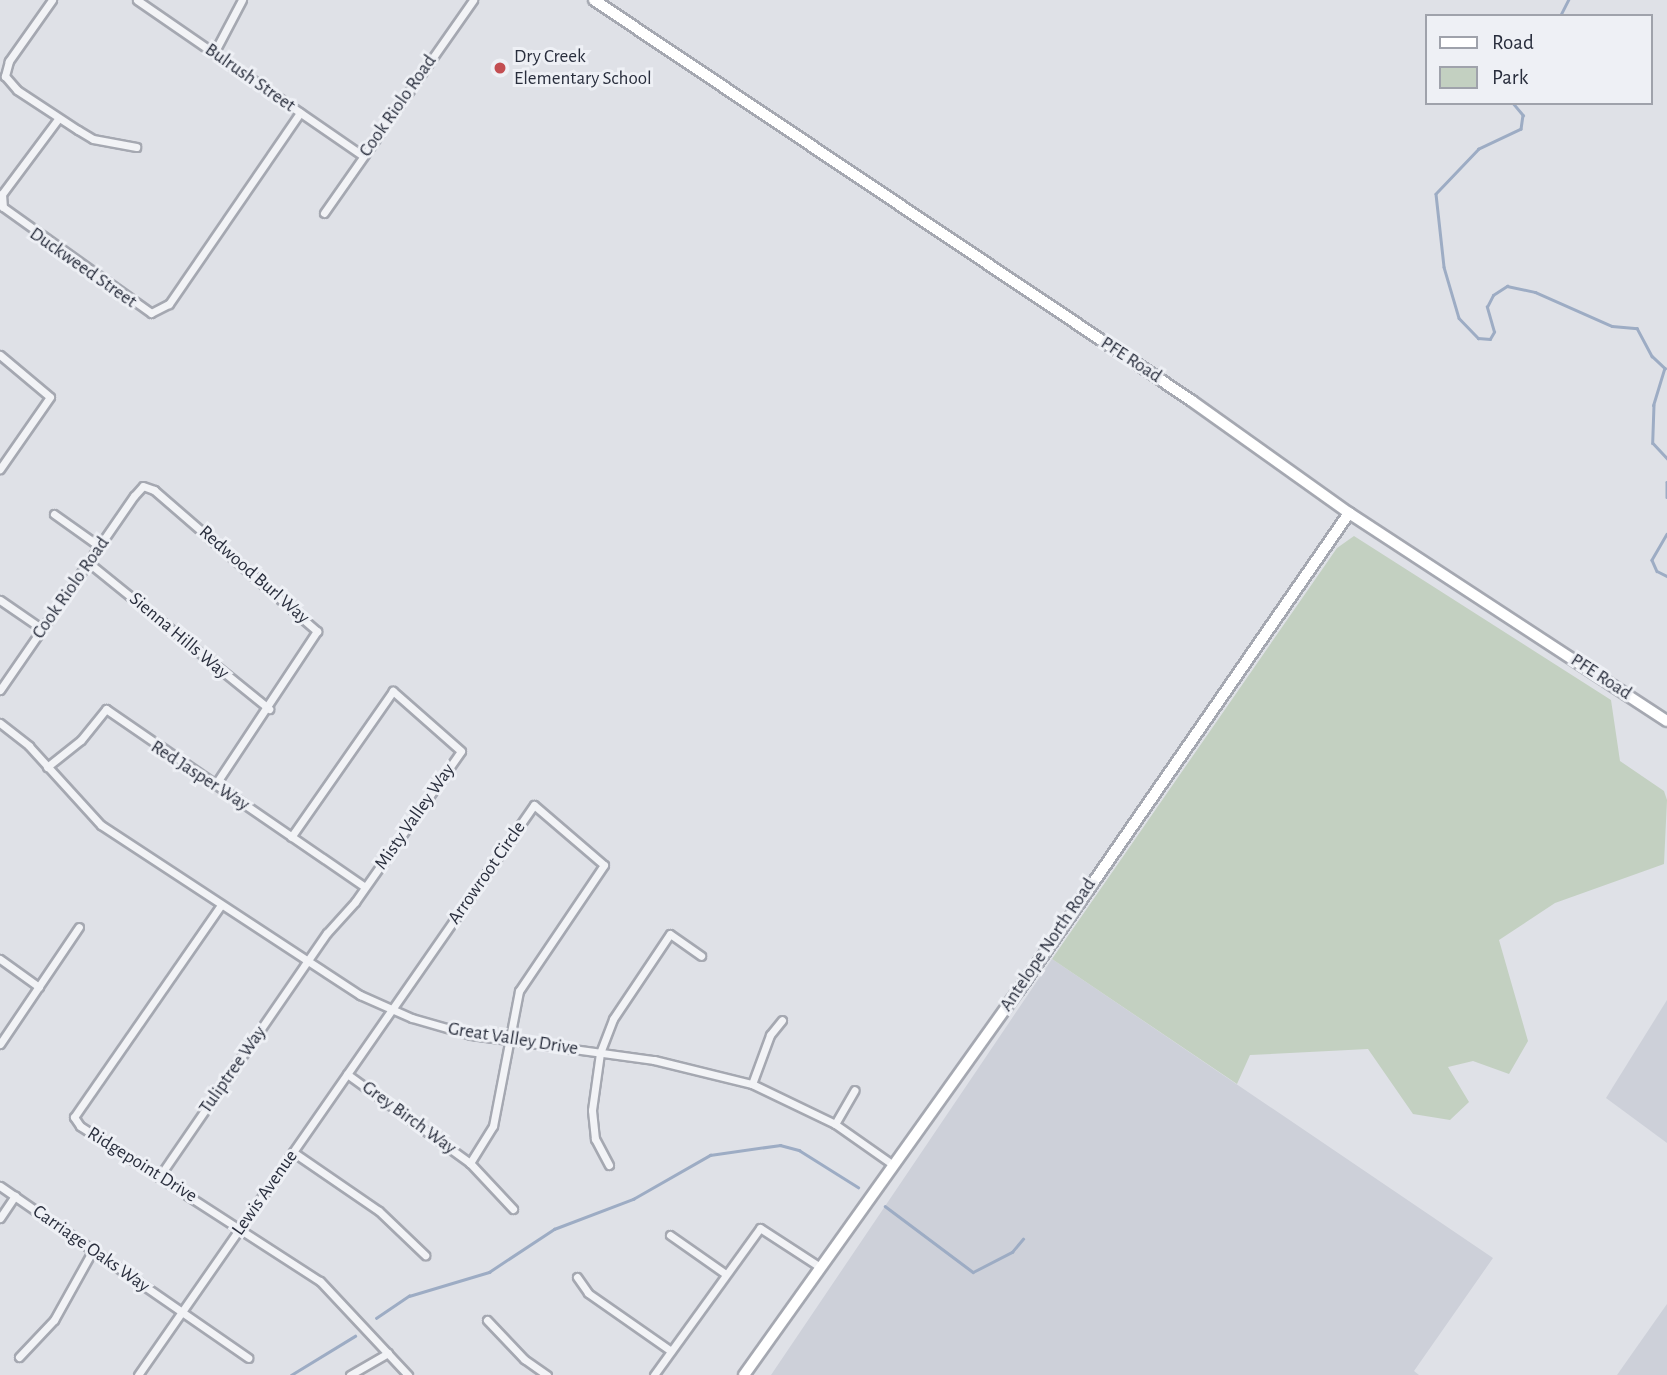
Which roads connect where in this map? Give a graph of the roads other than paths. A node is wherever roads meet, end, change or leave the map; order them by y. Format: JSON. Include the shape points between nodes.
{"nodes":[{"id":1,"x":52,"y":0,"type":"edge"},
{"id":2,"x":137,"y":0,"type":"edge"},
{"id":3,"x":242,"y":0,"type":"edge"},
{"id":4,"x":473,"y":0,"type":"edge"},
{"id":5,"x":594,"y":0,"type":"edge"},
{"id":6,"x":214,"y":53,"type":"junction"},
{"id":7,"x":300,"y":113,"type":"junction"},
{"id":8,"x":58,"y":118,"type":"junction"},
{"id":9,"x":136,"y":146,"type":"dead end"},
{"id":10,"x":363,"y":156,"type":"junction"},
{"id":11,"x":324,"y":213,"type":"dead end"},
{"id":12,"x":0,"y":355,"type":"edge"},
{"id":13,"x":0,"y":469,"type":"edge"},
{"id":14,"x":143,"y":486,"type":"joint"},
{"id":15,"x":1349,"y":513,"type":"junction"},
{"id":16,"x":54,"y":514,"type":"dead end"},
{"id":17,"x":99,"y":546,"type":"junction"},
{"id":18,"x":89,"y":563,"type":"junction"},
{"id":19,"x":0,"y":600,"type":"edge"},
{"id":20,"x":42,"y":629,"type":"junction"},
{"id":21,"x":0,"y":690,"type":"edge"},
{"id":22,"x":269,"y":709,"type":"junction"},
{"id":23,"x":1667,"y":721,"type":"edge"},
{"id":24,"x":0,"y":723,"type":"edge"},
{"id":25,"x":47,"y":767,"type":"junction"},
{"id":26,"x":215,"y":785,"type":"junction"},
{"id":27,"x":291,"y":837,"type":"junction"},
{"id":28,"x":365,"y":887,"type":"junction"},
{"id":29,"x":221,"y":905,"type":"junction"},
{"id":30,"x":79,"y":927,"type":"dead end"},
{"id":31,"x":701,"y":956,"type":"dead end"},
{"id":32,"x":0,"y":959,"type":"edge"},
{"id":33,"x":307,"y":962,"type":"junction"},
{"id":34,"x":39,"y":987,"type":"junction"},
{"id":35,"x":391,"y":1009,"type":"junction"},
{"id":36,"x":782,"y":1020,"type":"dead end"},
{"id":37,"x":508,"y":1040,"type":"junction"},
{"id":38,"x":0,"y":1044,"type":"edge"},
{"id":39,"x":600,"y":1053,"type":"junction"},
{"id":40,"x":347,"y":1074,"type":"junction"},
{"id":41,"x":752,"y":1084,"type":"junction"},
{"id":42,"x":855,"y":1090,"type":"dead end"},
{"id":43,"x":835,"y":1124,"type":"junction"},
{"id":44,"x":293,"y":1152,"type":"junction"},
{"id":45,"x":470,"y":1163,"type":"junction"},
{"id":46,"x":892,"y":1164,"type":"junction"},
{"id":47,"x":608,"y":1165,"type":"dead end"},
{"id":48,"x":159,"y":1177,"type":"junction"},
{"id":49,"x":0,"y":1186,"type":"edge"},
{"id":50,"x":15,"y":1196,"type":"junction"},
{"id":51,"x":513,"y":1209,"type":"dead end"},
{"id":52,"x":0,"y":1218,"type":"edge"},
{"id":53,"x":242,"y":1227,"type":"junction"},
{"id":54,"x":670,"y":1235,"type":"dead end"},
{"id":55,"x":93,"y":1250,"type":"junction"},
{"id":56,"x":425,"y":1255,"type":"dead end"},
{"id":57,"x":820,"y":1267,"type":"junction"},
{"id":58,"x":724,"y":1273,"type":"junction"},
{"id":59,"x":578,"y":1277,"type":"dead end"},
{"id":60,"x":182,"y":1312,"type":"junction"},
{"id":61,"x":487,"y":1320,"type":"dead end"},
{"id":62,"x":671,"y":1351,"type":"junction"},
{"id":63,"x":388,"y":1353,"type":"junction"},
{"id":64,"x":19,"y":1357,"type":"dead end"},
{"id":65,"x":248,"y":1358,"type":"dead end"},
{"id":66,"x":138,"y":1375,"type":"edge"},
{"id":67,"x":350,"y":1375,"type":"edge"},
{"id":68,"x":408,"y":1375,"type":"edge"},
{"id":69,"x":547,"y":1375,"type":"edge"},
{"id":70,"x":654,"y":1375,"type":"edge"},
{"id":71,"x":744,"y":1375,"type":"edge"}],
"edges":[{"from":1,"to":8,"type":"street","via":[[9,61],[5,76]]},
{"from":2,"to":6,"type":"street","name":"Bulrush Street"},
{"from":3,"to":6,"type":"street"},
{"from":4,"to":10,"type":"street","name":"Cook Riolo Road"},
{"from":5,"to":15,"type":"main road","name":"PFE Road","via":[[1192,401]]},
{"from":6,"to":7,"type":"street","name":"Bulrush Street"},
{"from":7,"to":8,"type":"street","name":"Duckweed Street","via":[[169,304],[151,313],[3,207],[2,194]]},
{"from":7,"to":10,"type":"street","name":"Bulrush Street"},
{"from":8,"to":9,"type":"street","via":[[93,139]]},
{"from":10,"to":11,"type":"street","name":"Cook Riolo Road"},
{"from":12,"to":13,"type":"street","via":[[50,397]]},
{"from":14,"to":17,"type":"street","name":"Cook Riolo Road"},
{"from":14,"to":22,"type":"street","name":"Redwood Burl Way","via":[[223,547],[317,631]]},
{"from":15,"to":23,"type":"main road","name":"PFE Road"},
{"from":15,"to":46,"type":"main road","name":"Antelope North Road","via":[[1019,990]]},
{"from":16,"to":17,"type":"street"},
{"from":17,"to":18,"type":"street","name":"Cook Riolo Road"},
{"from":18,"to":20,"type":"street","name":"Cook Riolo Road"},
{"from":18,"to":22,"type":"street","name":"Sienna Hills Way"},
{"from":19,"to":20,"type":"street"},
{"from":20,"to":21,"type":"street","name":"Cook Riolo Road"},
{"from":22,"to":26,"type":"street","name":"Redwood Burl Way"},
{"from":24,"to":25,"type":"street","name":"Great Valley Drive"},
{"from":25,"to":26,"type":"street","name":"Red Jasper Way","via":[[81,740],[106,709]]},
{"from":25,"to":29,"type":"street","name":"Great Valley Drive","via":[[101,825]]},
{"from":26,"to":27,"type":"street","name":"Red Jasper Way"},
{"from":27,"to":28,"type":"street","name":"Red Jasper Way"},
{"from":27,"to":28,"type":"street","name":"Misty Valley Way","via":[[393,691],[461,751]]},
{"from":28,"to":33,"type":"street","name":"Misty Valley Way"},
{"from":29,"to":33,"type":"street","name":"Great Valley Drive"},
{"from":29,"to":48,"type":"street","name":"Ridgepoint Drive","via":[[74,1117],[80,1126]]},
{"from":30,"to":34,"type":"street"},
{"from":31,"to":39,"type":"street","via":[[670,934],[621,1005]]},
{"from":32,"to":34,"type":"street"},
{"from":33,"to":35,"type":"street","name":"Great Valley Drive"},
{"from":33,"to":48,"type":"street","name":"Tuliptree Way"},
{"from":34,"to":38,"type":"street"},
{"from":35,"to":37,"type":"street","name":"Great Valley Drive","via":[[450,1030]]},
{"from":35,"to":37,"type":"street","name":"Arrowroot Circle","via":[[534,805],[604,865],[525,978]]},
{"from":35,"to":40,"type":"street","name":"Lewis Avenue"},
{"from":36,"to":41,"type":"street","via":[[770,1034]]},
{"from":37,"to":39,"type":"street","name":"Great Valley Drive"},
{"from":37,"to":45,"type":"street","via":[[493,1126]]},
{"from":39,"to":41,"type":"street","name":"Great Valley Drive","via":[[686,1066]]},
{"from":39,"to":47,"type":"street","via":[[592,1124]]},
{"from":40,"to":44,"type":"street","name":"Lewis Avenue"},
{"from":40,"to":45,"type":"street","name":"Grey Birch Way"},
{"from":41,"to":43,"type":"street","name":"Great Valley Drive"},
{"from":42,"to":43,"type":"street"},
{"from":43,"to":46,"type":"street","name":"Great Valley Drive"},
{"from":44,"to":53,"type":"street","name":"Lewis Avenue"},
{"from":44,"to":56,"type":"street","via":[[379,1211]]},
{"from":45,"to":51,"type":"street","name":"Grey Birch Way"},
{"from":46,"to":57,"type":"main road","name":"Antelope North Road"},
{"from":48,"to":53,"type":"street","name":"Ridgepoint Drive"},
{"from":49,"to":50,"type":"street","name":"Carriage Oaks Way"},
{"from":50,"to":52,"type":"street"},
{"from":50,"to":55,"type":"street","name":"Carriage Oaks Way"},
{"from":53,"to":60,"type":"street","name":"Lewis Avenue"},
{"from":53,"to":63,"type":"street","name":"Ridgepoint Drive","via":[[334,1293]]},
{"from":54,"to":58,"type":"street"},
{"from":55,"to":60,"type":"street","name":"Carriage Oaks Way"},
{"from":55,"to":64,"type":"street","via":[[54,1320]]},
{"from":57,"to":58,"type":"street","via":[[760,1228]]},
{"from":57,"to":71,"type":"main road","name":"Antelope North Road"},
{"from":58,"to":62,"type":"street"},
{"from":59,"to":62,"type":"street","via":[[588,1293]]},
{"from":60,"to":65,"type":"street","name":"Carriage Oaks Way"},
{"from":60,"to":66,"type":"street","name":"Lewis Avenue"},
{"from":61,"to":69,"type":"street","via":[[524,1359]]},
{"from":62,"to":70,"type":"street"},
{"from":63,"to":67,"type":"street"},
{"from":63,"to":68,"type":"street","name":"Ridgepoint Drive"}]}
